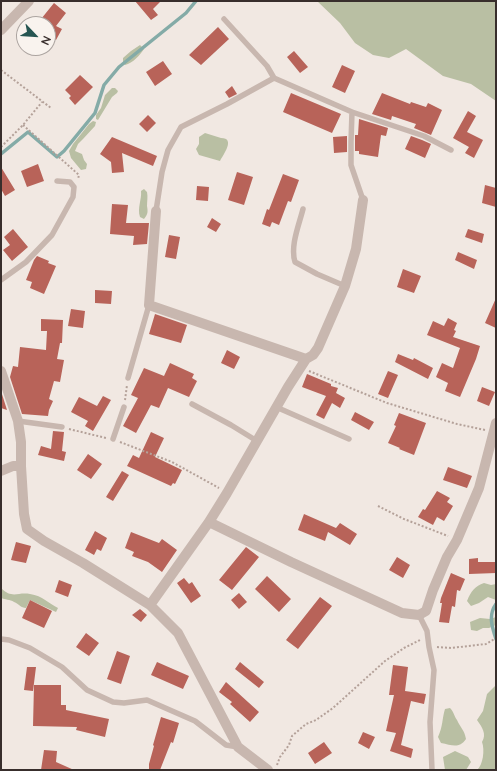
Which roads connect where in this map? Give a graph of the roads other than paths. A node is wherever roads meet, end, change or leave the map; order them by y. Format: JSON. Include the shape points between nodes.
{"nodes":[{"id":1,"x":29,"y":1,"type":"edge"},
{"id":2,"x":224,"y":19,"type":"dead end"},
{"id":3,"x":1,"y":30,"type":"edge"},
{"id":4,"x":274,"y":78,"type":"junction"},
{"id":5,"x":352,"y":112,"type":"junction"},
{"id":6,"x":451,"y":150,"type":"dead end"},
{"id":7,"x":57,"y":181,"type":"dead end"},
{"id":8,"x":363,"y":200,"type":"joint"},
{"id":9,"x":303,"y":209,"type":"dead end"},
{"id":10,"x":156,"y":212,"type":"joint"},
{"id":11,"x":1,"y":280,"type":"edge"},
{"id":12,"x":345,"y":286,"type":"junction"},
{"id":13,"x":149,"y":305,"type":"junction"},
{"id":14,"x":304,"y":363,"type":"junction"},
{"id":15,"x":1,"y":371,"type":"edge"},
{"id":16,"x":128,"y":378,"type":"road end"},
{"id":17,"x":192,"y":404,"type":"dead end"},
{"id":18,"x":124,"y":407,"type":"road end"},
{"id":19,"x":276,"y":407,"type":"junction"},
{"id":20,"x":18,"y":421,"type":"junction"},
{"id":21,"x":62,"y":427,"type":"road end"},
{"id":22,"x":495,"y":427,"type":"edge"},
{"id":23,"x":113,"y":439,"type":"road end"},
{"id":24,"x":349,"y":439,"type":"dead end"},
{"id":25,"x":257,"y":441,"type":"junction"},
{"id":26,"x":21,"y":466,"type":"junction"},
{"id":27,"x":1,"y":471,"type":"edge"},
{"id":28,"x":209,"y":522,"type":"junction"},
{"id":29,"x":150,"y":605,"type":"junction"},
{"id":30,"x":419,"y":616,"type":"junction"},
{"id":31,"x":1,"y":640,"type":"edge"},
{"id":32,"x":238,"y":747,"type":"junction"},
{"id":33,"x":267,"y":770,"type":"edge"},
{"id":34,"x":432,"y":770,"type":"edge"}],
"edges":[{"from":1,"to":3,"type":"street"},
{"from":2,"to":4,"type":"lane","via":[[267,66]]},
{"from":4,"to":5,"type":"lane"},
{"from":4,"to":10,"type":"lane","via":[[182,127],[168,150]]},
{"from":5,"to":6,"type":"lane","via":[[424,136]]},
{"from":5,"to":8,"type":"lane","via":[[352,165]]},
{"from":7,"to":11,"type":"lane","via":[[70,182],[74,187],[73,198],[52,235],[26,262]]},
{"from":8,"to":12,"type":"street","via":[[356,249]]},
{"from":9,"to":12,"type":"lane","via":[[292,254],[295,262]]},
{"from":10,"to":13,"type":"street"},
{"from":12,"to":14,"type":"street","via":[[318,348]]},
{"from":13,"to":14,"type":"street"},
{"from":13,"to":16,"type":"lane"},
{"from":14,"to":19,"type":"street"},
{"from":15,"to":20,"type":"street"},
{"from":17,"to":25,"type":"lane"},
{"from":18,"to":23,"type":"lane"},
{"from":19,"to":24,"type":"lane"},
{"from":19,"to":25,"type":"street"},
{"from":20,"to":21,"type":"lane"},
{"from":20,"to":26,"type":"street"},
{"from":22,"to":30,"type":"street","via":[[479,488],[447,557],[426,611]]},
{"from":25,"to":28,"type":"street"},
{"from":26,"to":27,"type":"street"},
{"from":26,"to":29,"type":"street","via":[[27,529]]},
{"from":28,"to":29,"type":"street"},
{"from":28,"to":30,"type":"street","via":[[402,613]]},
{"from":29,"to":32,"type":"street","via":[[178,632]]},
{"from":30,"to":34,"type":"lane","via":[[427,631],[434,670],[430,722]]},
{"from":31,"to":32,"type":"lane","via":[[9,640],[30,648],[62,667],[87,690],[113,702],[147,700],[195,721],[226,745]]},
{"from":32,"to":33,"type":"street"}]}
